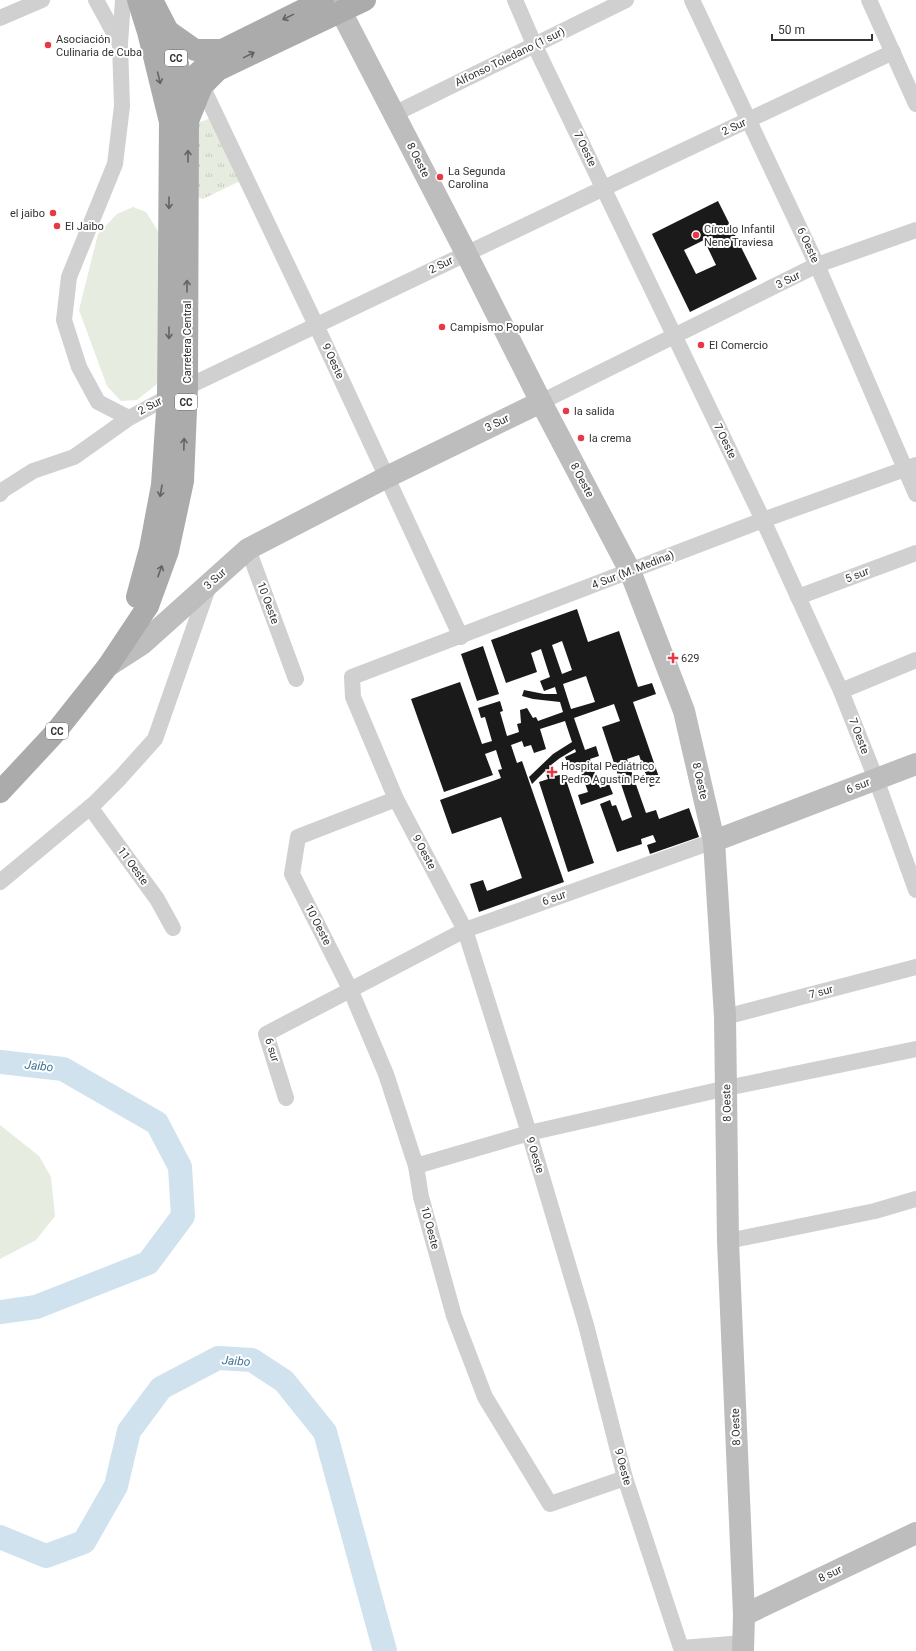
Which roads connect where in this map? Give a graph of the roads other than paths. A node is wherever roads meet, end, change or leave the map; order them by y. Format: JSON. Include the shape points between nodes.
{"nodes":[{"id":1,"x":42,"y":0,"type":"edge"},
{"id":2,"x":96,"y":0,"type":"edge"},
{"id":3,"x":123,"y":0,"type":"edge"},
{"id":4,"x":138,"y":0,"type":"edge"},
{"id":5,"x":152,"y":0,"type":"edge"},
{"id":6,"x":365,"y":0,"type":"edge"},
{"id":7,"x":515,"y":0,"type":"edge"},
{"id":8,"x":626,"y":0,"type":"edge"},
{"id":9,"x":692,"y":0,"type":"edge"},
{"id":10,"x":869,"y":0,"type":"edge"},
{"id":11,"x":333,"y":4,"type":"edge"},
{"id":12,"x":0,"y":18,"type":"edge"},
{"id":13,"x":158,"y":32,"type":"junction"},
{"id":14,"x":120,"y":44,"type":"junction"},
{"id":15,"x":534,"y":44,"type":"junction"},
{"id":16,"x":893,"y":52,"type":"junction"},
{"id":17,"x":205,"y":74,"type":"junction"},
{"id":18,"x":916,"y":104,"type":"edge"},
{"id":19,"x":394,"y":114,"type":"junction"},
{"id":20,"x":749,"y":120,"type":"junction"},
{"id":21,"x":179,"y":122,"type":"junction"},
{"id":22,"x":604,"y":188,"type":"junction"},
{"id":23,"x":916,"y":230,"type":"edge"},
{"id":24,"x":466,"y":253,"type":"junction"},
{"id":25,"x":817,"y":265,"type":"junction"},
{"id":26,"x":316,"y":325,"type":"junction"},
{"id":27,"x":674,"y":335,"type":"junction"},
{"id":28,"x":178,"y":392,"type":"junction"},
{"id":29,"x":541,"y":402,"type":"junction"},
{"id":30,"x":129,"y":418,"type":"junction"},
{"id":31,"x":910,"y":467,"type":"edge"},
{"id":32,"x":387,"y":477,"type":"junction"},
{"id":33,"x":0,"y":494,"type":"edge"},
{"id":34,"x":916,"y":494,"type":"edge"},
{"id":35,"x":763,"y":520,"type":"junction"},
{"id":36,"x":248,"y":549,"type":"junction"},
{"id":37,"x":916,"y":553,"type":"edge"},
{"id":38,"x":630,"y":571,"type":"junction"},
{"id":39,"x":210,"y":583,"type":"junction"},
{"id":40,"x":798,"y":597,"type":"junction"},
{"id":41,"x":461,"y":637,"type":"junction"},
{"id":42,"x":916,"y":660,"type":"edge"},
{"id":43,"x":108,"y":666,"type":"junction"},
{"id":44,"x":352,"y":677,"type":"joint"},
{"id":45,"x":296,"y":680,"type":"dead end"},
{"id":46,"x":841,"y":691,"type":"junction"},
{"id":47,"x":916,"y":764,"type":"edge"},
{"id":48,"x":876,"y":779,"type":"junction"},
{"id":49,"x":0,"y":792,"type":"edge"},
{"id":50,"x":396,"y":799,"type":"junction"},
{"id":51,"x":90,"y":807,"type":"junction"},
{"id":52,"x":714,"y":841,"type":"junction"},
{"id":53,"x":0,"y":882,"type":"edge"},
{"id":54,"x":916,"y":890,"type":"edge"},
{"id":55,"x":173,"y":928,"type":"dead end"},
{"id":56,"x":465,"y":930,"type":"junction"},
{"id":57,"x":916,"y":968,"type":"edge"},
{"id":58,"x":350,"y":989,"type":"junction"},
{"id":59,"x":725,"y":1017,"type":"junction"},
{"id":60,"x":916,"y":1049,"type":"edge"},
{"id":61,"x":727,"y":1088,"type":"junction"},
{"id":62,"x":286,"y":1098,"type":"dead end"},
{"id":63,"x":529,"y":1133,"type":"junction"},
{"id":64,"x":416,"y":1166,"type":"junction"},
{"id":65,"x":916,"y":1199,"type":"edge"},
{"id":66,"x":728,"y":1241,"type":"junction"},
{"id":67,"x":625,"y":1478,"type":"junction"},
{"id":68,"x":916,"y":1534,"type":"edge"},
{"id":69,"x":744,"y":1615,"type":"junction"},
{"id":70,"x":743,"y":1647,"type":"edge"}],
"edges":[{"from":1,"to":12,"type":"street"},
{"from":2,"to":14,"type":"street"},
{"from":3,"to":14,"type":"street"},
{"from":4,"to":13,"type":"main road","number":"CC"},
{"from":5,"to":13,"type":"main road","number":"CC"},
{"from":6,"to":11,"type":"main road"},
{"from":7,"to":15,"type":"street","name":"7 Oeste"},
{"from":8,"to":15,"type":"street","name":"Alfonso Toledano (1 sur)"},
{"from":9,"to":20,"type":"street","name":"6 Oeste"},
{"from":10,"to":16,"type":"street"},
{"from":11,"to":17,"type":"main road"},
{"from":11,"to":19,"type":"main road","name":"8 Oeste"},
{"from":13,"to":17,"type":"main road","number":"CC","via":[[178,64]]},
{"from":13,"to":17,"type":"main road","via":[[196,50]]},
{"from":13,"to":21,"type":"main road","number":"CC","one_way":true},
{"from":14,"to":30,"type":"street","via":[[122,106],[115,164],[69,278],[64,320],[79,367],[98,402]]},
{"from":15,"to":19,"type":"street","name":"Alfonso Toledano (1 sur)"},
{"from":15,"to":22,"type":"street","name":"7 Oeste"},
{"from":16,"to":18,"type":"street"},
{"from":16,"to":20,"type":"street","name":"2 Sur"},
{"from":17,"to":21,"type":"main road","number":"CC"},
{"from":17,"to":26,"type":"street","name":"9 Oeste"},
{"from":19,"to":24,"type":"main road","name":"8 Oeste"},
{"from":20,"to":22,"type":"street","name":"2 Sur"},
{"from":20,"to":25,"type":"street","name":"6 Oeste"},
{"from":21,"to":28,"type":"main road","name":"Carretera Central","number":"CC"},
{"from":22,"to":24,"type":"street","name":"2 Sur"},
{"from":22,"to":27,"type":"street","name":"7 Oeste"},
{"from":23,"to":25,"type":"street","name":"3 Sur"},
{"from":24,"to":26,"type":"street","name":"2 Sur"},
{"from":24,"to":29,"type":"main road","name":"8 Oeste"},
{"from":25,"to":27,"type":"street","name":"3 Sur"},
{"from":25,"to":31,"type":"street","name":"6 Oeste"},
{"from":26,"to":28,"type":"street","name":"2 Sur"},
{"from":26,"to":32,"type":"street","name":"9 Oeste"},
{"from":27,"to":29,"type":"street","name":"3 Sur"},
{"from":27,"to":35,"type":"street","name":"7 Oeste"},
{"from":28,"to":30,"type":"street","name":"2 Sur"},
{"from":28,"to":43,"type":"main road","name":"Carretera Central","number":"CC","via":[[183,481],[168,551],[148,606]]},
{"from":29,"to":32,"type":"main road","name":"3 Sur"},
{"from":29,"to":38,"type":"main road","name":"8 Oeste"},
{"from":30,"to":33,"type":"street","name":"2 Sur","via":[[74,457],[34,471]]},
{"from":31,"to":34,"type":"street","name":"6 Oeste"},
{"from":31,"to":35,"type":"street","name":"4 Sur (M. Medina)"},
{"from":32,"to":36,"type":"main road","name":"3 Sur"},
{"from":32,"to":41,"type":"street","name":"9 Oeste"},
{"from":35,"to":38,"type":"street","name":"4 Sur (M. Medina)"},
{"from":35,"to":40,"type":"street","name":"7 Oeste"},
{"from":36,"to":39,"type":"main road","name":"3 Sur"},
{"from":36,"to":45,"type":"street","name":"10 Oeste"},
{"from":37,"to":40,"type":"street","name":"5 sur"},
{"from":38,"to":41,"type":"street","name":"4 Sur (M. Medina)"},
{"from":38,"to":52,"type":"main road","name":"8 Oeste","via":[[684,711]]},
{"from":39,"to":43,"type":"main road","name":"3 Sur","via":[[142,644]]},
{"from":39,"to":51,"type":"street","via":[[155,738]]},
{"from":40,"to":46,"type":"street","name":"7 Oeste"},
{"from":41,"to":44,"type":"street","name":"4 Sur (M. Medina)"},
{"from":42,"to":46,"type":"street"},
{"from":43,"to":49,"type":"main road","name":"Carretera Central","number":"CC","via":[[54,734]]},
{"from":44,"to":50,"type":"street","name":"9 Oeste","via":[[353,697]]},
{"from":46,"to":48,"type":"street","name":"7 Oeste"},
{"from":47,"to":48,"type":"main road","name":"6 sur"},
{"from":48,"to":52,"type":"main road","name":"6 sur"},
{"from":48,"to":54,"type":"street","name":"7 Oeste"},
{"from":50,"to":56,"type":"street","name":"9 Oeste"},
{"from":50,"to":58,"type":"street","name":"10 Oeste","via":[[298,837],[292,874]]},
{"from":51,"to":53,"type":"street"},
{"from":51,"to":55,"type":"street","name":"11 Oeste","via":[[157,899]]},
{"from":52,"to":56,"type":"street","name":"6 sur"},
{"from":52,"to":59,"type":"main road","name":"8 Oeste"},
{"from":56,"to":58,"type":"street","name":"6 sur"},
{"from":56,"to":63,"type":"street","name":"9 Oeste"},
{"from":57,"to":59,"type":"street","name":"7 sur"},
{"from":58,"to":62,"type":"street","name":"6 sur","via":[[266,1034]]},
{"from":58,"to":64,"type":"street","name":"10 Oeste","via":[[386,1074]]},
{"from":59,"to":61,"type":"main road","name":"8 Oeste"},
{"from":60,"to":61,"type":"street"},
{"from":61,"to":63,"type":"street"},
{"from":61,"to":66,"type":"main road","name":"8 Oeste"},
{"from":63,"to":64,"type":"street"},
{"from":63,"to":67,"type":"street","name":"9 Oeste","via":[[586,1325]]},
{"from":64,"to":67,"type":"street","name":"10 Oeste","via":[[421,1197],[454,1316],[485,1397],[550,1504]]},
{"from":65,"to":66,"type":"street","via":[[875,1211]]},
{"from":66,"to":69,"type":"main road","name":"8 Oeste"},
{"from":67,"to":70,"type":"street","name":"9 Oeste","via":[[681,1648]]},
{"from":68,"to":69,"type":"main road","name":"8 sur"},
{"from":69,"to":70,"type":"main road","name":"8 Oeste"}]}
